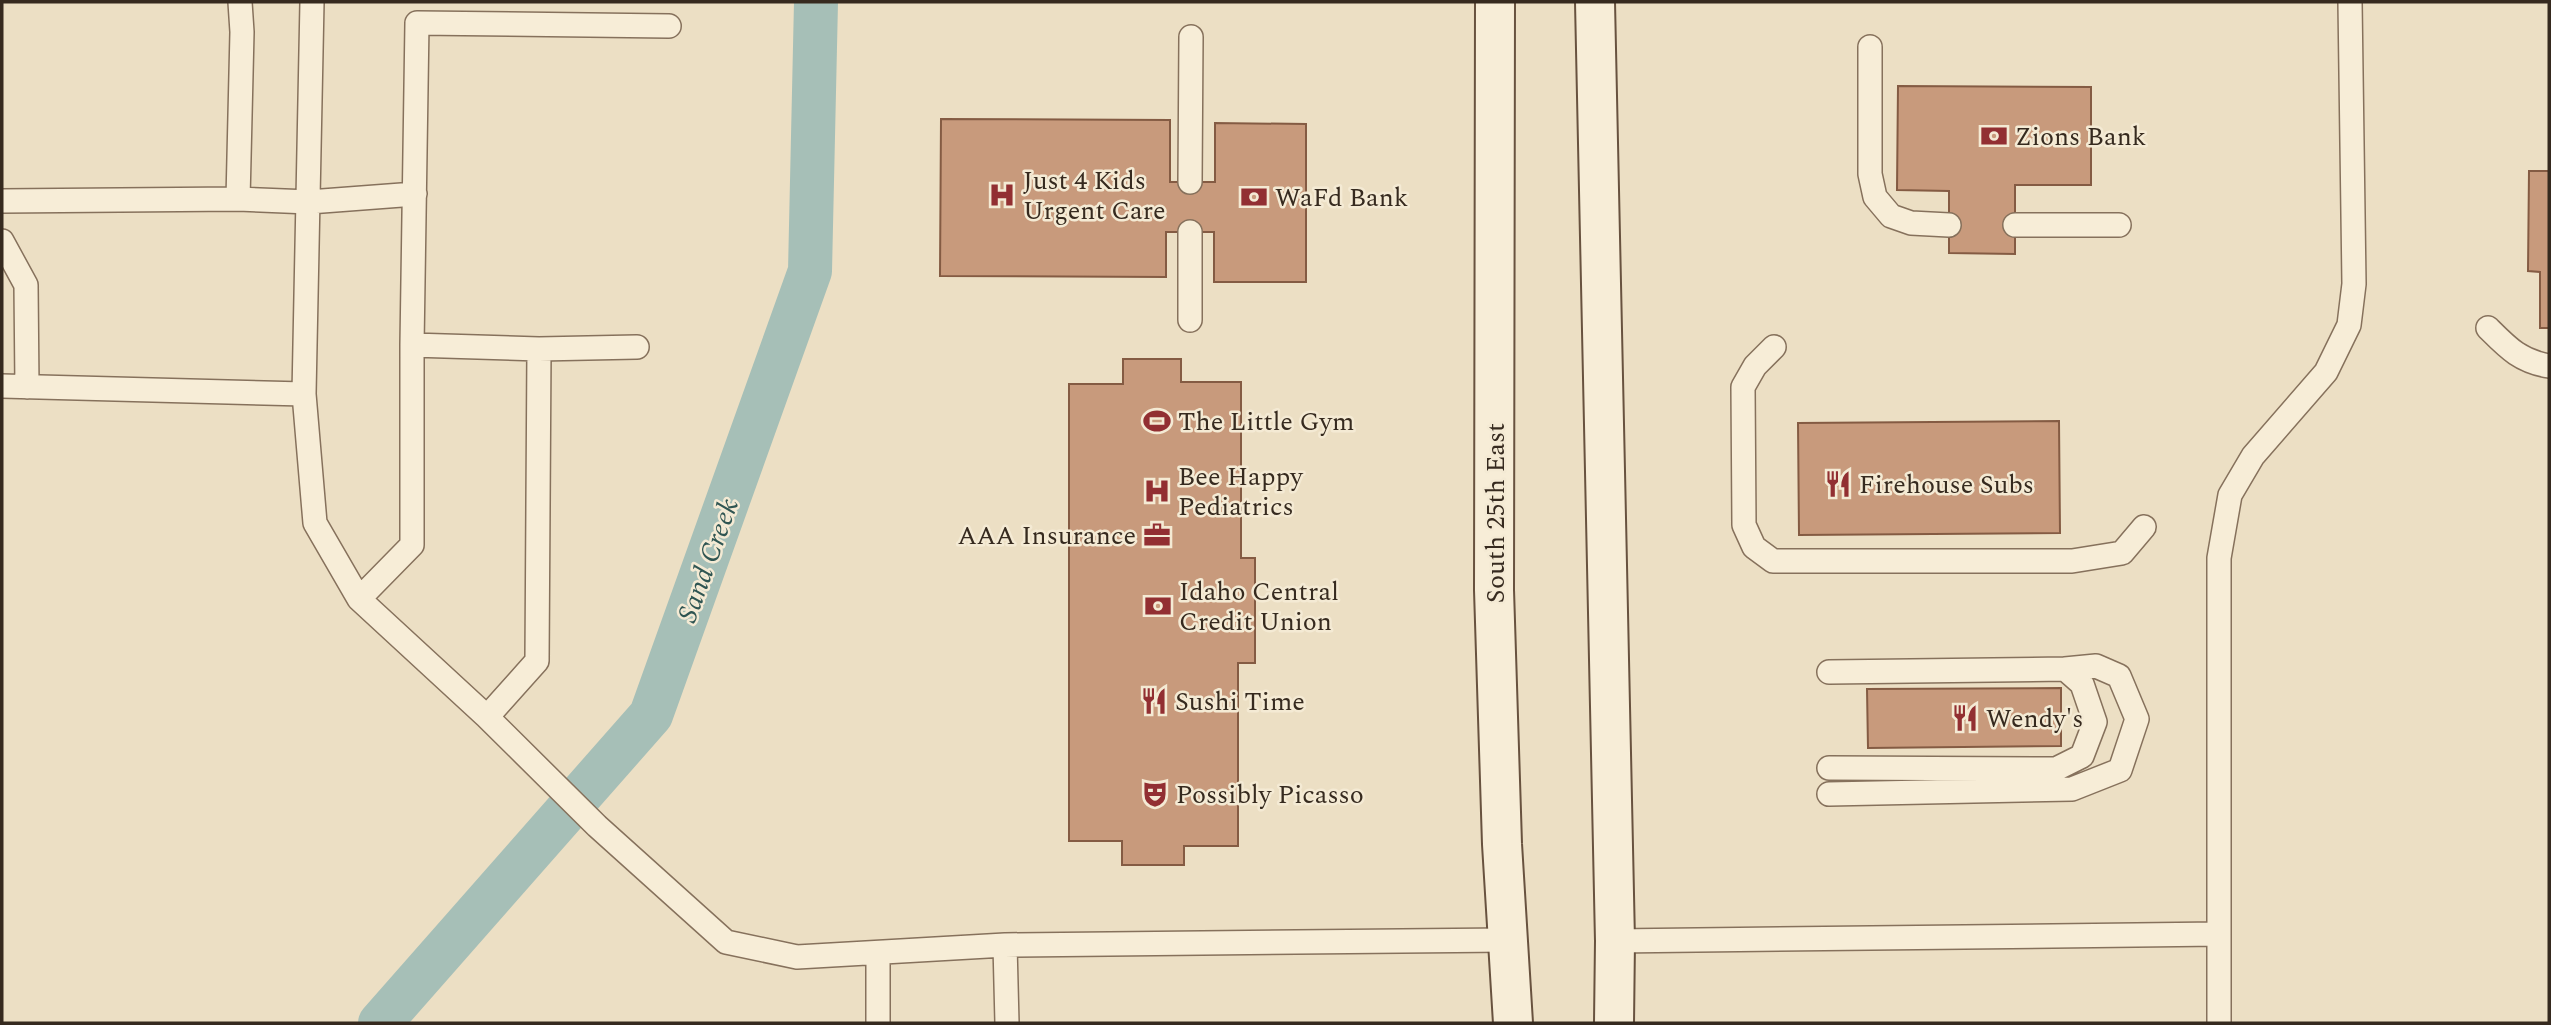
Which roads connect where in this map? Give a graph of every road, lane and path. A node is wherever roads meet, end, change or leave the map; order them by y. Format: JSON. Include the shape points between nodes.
{"nodes":[{"id":1,"x":240,"y":2,"type":"edge"},
{"id":2,"x":312,"y":2,"type":"edge"},
{"id":3,"x":1495,"y":2,"type":"edge"},
{"id":4,"x":1595,"y":2,"type":"edge"},
{"id":5,"x":2350,"y":2,"type":"edge"},
{"id":6,"x":669,"y":26,"type":"dead end"},
{"id":7,"x":1191,"y":37,"type":"dead end"},
{"id":8,"x":1870,"y":47,"type":"dead end"},
{"id":9,"x":1190,"y":182,"type":"dead end"},
{"id":10,"x":415,"y":194,"type":"junction"},
{"id":11,"x":238,"y":199,"type":"junction"},
{"id":12,"x":2,"y":201,"type":"edge"},
{"id":13,"x":309,"y":202,"type":"junction"},
{"id":14,"x":1949,"y":225,"type":"dead end"},
{"id":15,"x":2015,"y":225,"type":"dead end"},
{"id":16,"x":2119,"y":225,"type":"dead end"},
{"id":17,"x":1190,"y":232,"type":"dead end"},
{"id":18,"x":2,"y":242,"type":"edge"},
{"id":19,"x":1190,"y":320,"type":"dead end"},
{"id":20,"x":2488,"y":328,"type":"dead end"},
{"id":21,"x":412,"y":345,"type":"junction"},
{"id":22,"x":1774,"y":346,"type":"dead end"},
{"id":23,"x":637,"y":347,"type":"dead end"},
{"id":24,"x":539,"y":349,"type":"junction"},
{"id":25,"x":2549,"y":366,"type":"edge"},
{"id":26,"x":2,"y":386,"type":"edge"},
{"id":27,"x":27,"y":387,"type":"junction"},
{"id":28,"x":304,"y":394,"type":"junction"},
{"id":29,"x":2144,"y":527,"type":"dead end"},
{"id":30,"x":359,"y":599,"type":"junction"},
{"id":31,"x":2065,"y":669,"type":"junction"},
{"id":32,"x":1829,"y":672,"type":"dead end"},
{"id":33,"x":486,"y":717,"type":"junction"},
{"id":34,"x":1829,"y":768,"type":"dead end"},
{"id":35,"x":1829,"y":794,"type":"dead end"},
{"id":36,"x":2219,"y":934,"type":"junction"},
{"id":37,"x":1507,"y":940,"type":"junction"},
{"id":38,"x":1615,"y":941,"type":"junction"},
{"id":39,"x":1006,"y":945,"type":"junction"},
{"id":40,"x":878,"y":953,"type":"junction"},
{"id":41,"x":878,"y":1023,"type":"edge"},
{"id":42,"x":1007,"y":1023,"type":"edge"},
{"id":43,"x":1513,"y":1023,"type":"edge"},
{"id":44,"x":1614,"y":1023,"type":"edge"},
{"id":45,"x":2219,"y":1023,"type":"edge"}],
"edges":[{"from":1,"to":11,"type":"lane"},
{"from":2,"to":13,"type":"lane"},
{"from":3,"to":37,"type":"main road","name":"South 25th East","via":[[1494,590]]},
{"from":4,"to":38,"type":"main road"},
{"from":5,"to":36,"type":"lane","via":[[2354,284],[2349,325],[2326,372],[2253,456],[2230,495],[2219,558]]},
{"from":6,"to":10,"type":"lane","via":[[417,23]]},
{"from":7,"to":9,"type":"lane"},
{"from":8,"to":14,"type":"lane","via":[[1870,174],[1875,197],[1891,216],[1911,223]]},
{"from":10,"to":13,"type":"lane"},
{"from":10,"to":21,"type":"lane"},
{"from":11,"to":12,"type":"lane"},
{"from":11,"to":13,"type":"lane"},
{"from":13,"to":28,"type":"lane"},
{"from":15,"to":16,"type":"lane"},
{"from":17,"to":19,"type":"lane"},
{"from":18,"to":27,"type":"lane","via":[[26,285]]},
{"from":20,"to":25,"type":"lane","via":[[2531,363]]},
{"from":21,"to":24,"type":"lane"},
{"from":21,"to":30,"type":"lane","via":[[412,545]]},
{"from":22,"to":29,"type":"lane","via":[[1743,387],[1744,525],[1754,547],[1773,561],[2072,561],[2122,553]]},
{"from":23,"to":24,"type":"lane"},
{"from":24,"to":33,"type":"lane","via":[[537,661]]},
{"from":26,"to":27,"type":"lane"},
{"from":27,"to":28,"type":"lane"},
{"from":28,"to":30,"type":"lane","via":[[315,523]]},
{"from":30,"to":33,"type":"lane"},
{"from":31,"to":32,"type":"lane"},
{"from":31,"to":34,"type":"lane","via":[[2082,684],[2095,722],[2082,756],[2056,769]]},
{"from":31,"to":35,"type":"lane","via":[[2096,666],[2119,676],[2137,719],[2120,770],[2072,789]]},
{"from":33,"to":40,"type":"lane","via":[[597,826],[726,942],[797,957]]},
{"from":36,"to":38,"type":"lane"},
{"from":36,"to":45,"type":"lane"},
{"from":37,"to":39,"type":"lane"},
{"from":37,"to":43,"type":"main road","name":"South 25th East"},
{"from":38,"to":44,"type":"main road"},
{"from":39,"to":40,"type":"lane"},
{"from":39,"to":42,"type":"lane"},
{"from":40,"to":41,"type":"lane"}]}
